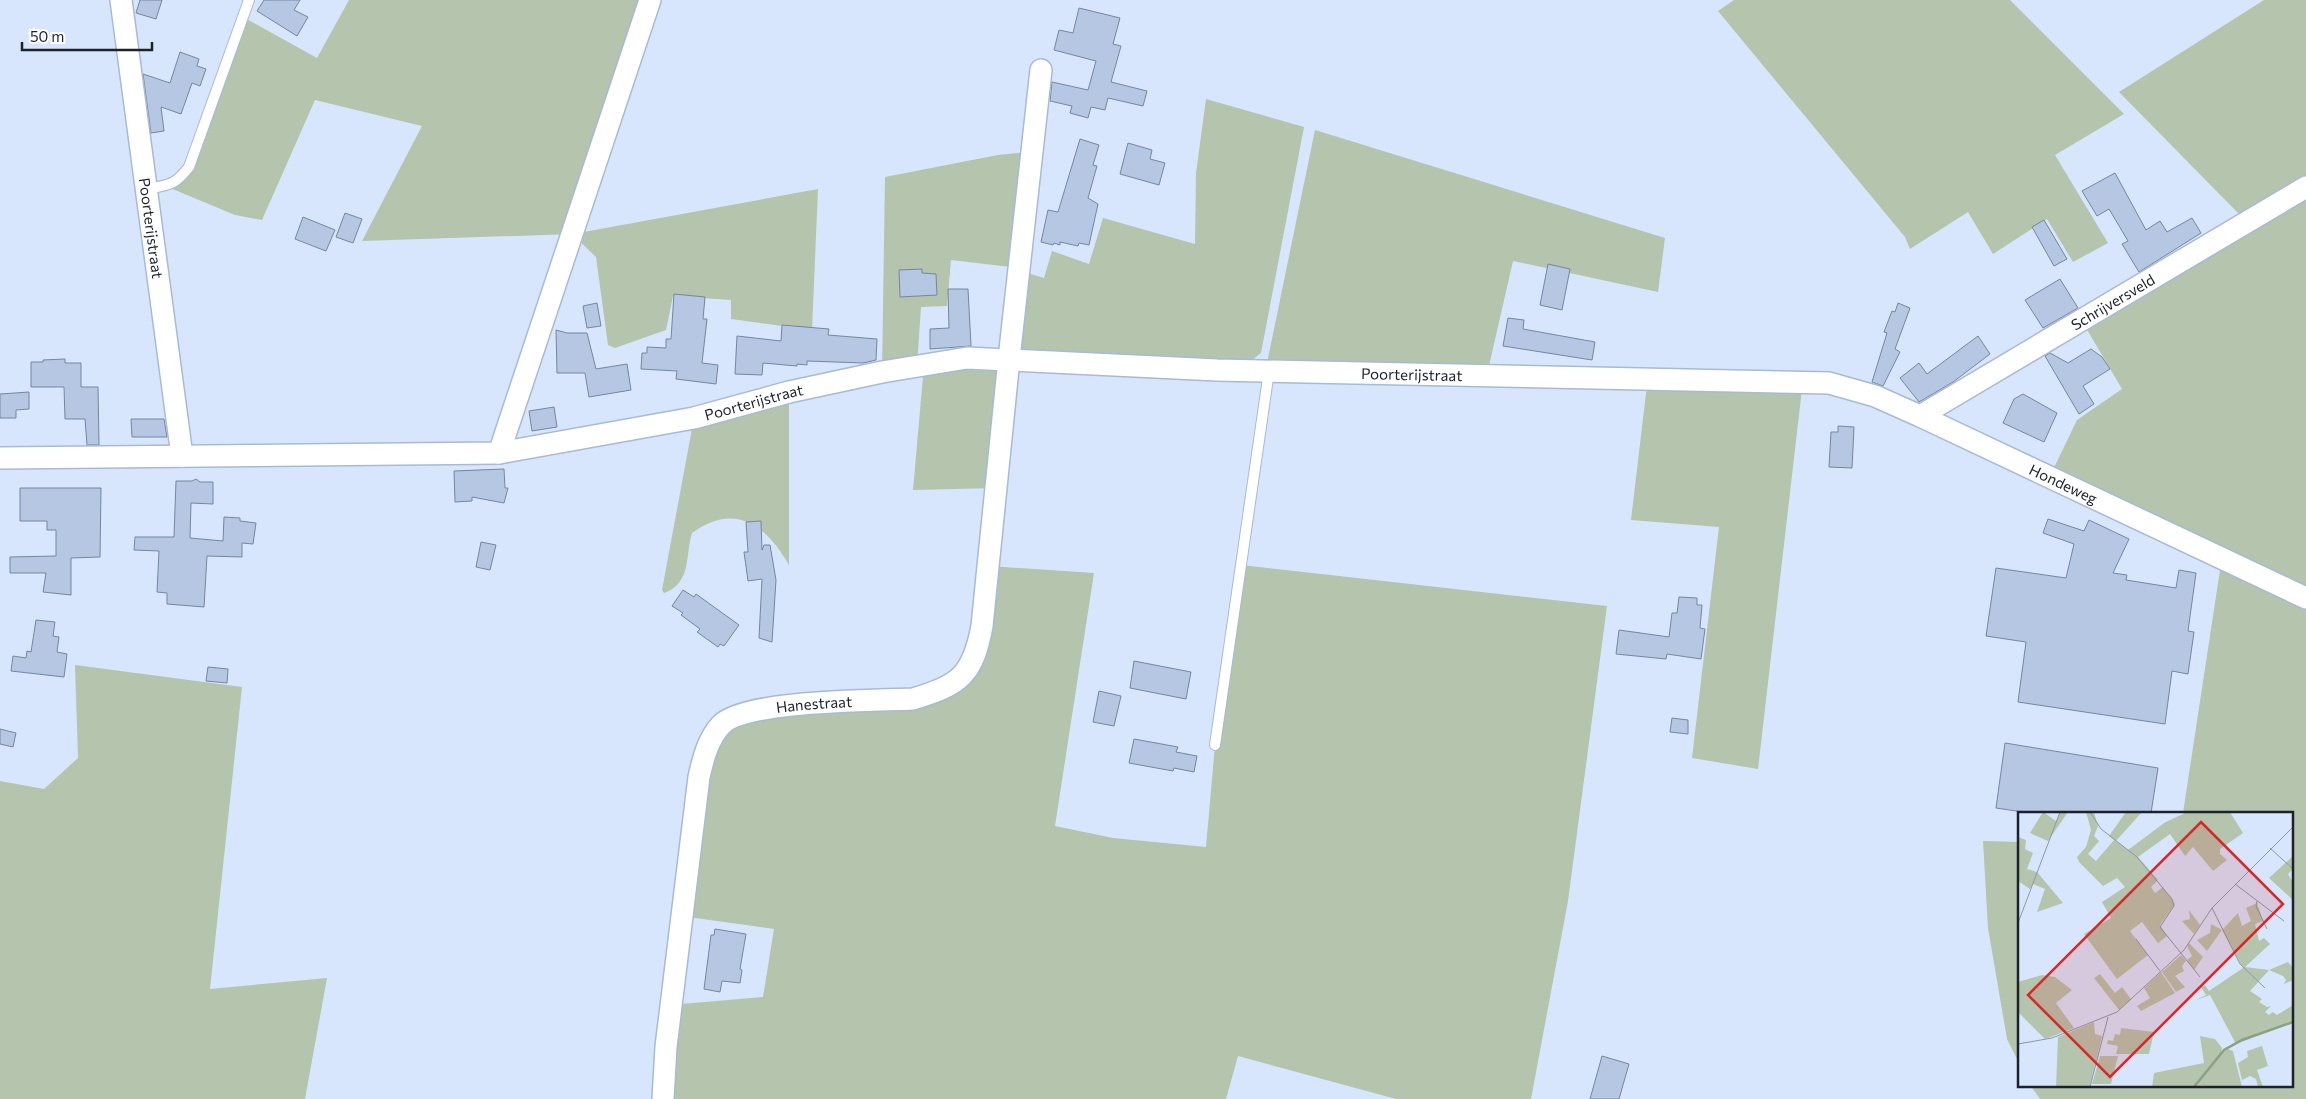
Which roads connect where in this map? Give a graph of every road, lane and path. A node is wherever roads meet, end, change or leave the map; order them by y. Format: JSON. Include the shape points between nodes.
{"nodes":[{"id":1,"x":121,"y":0,"type":"edge"},
{"id":2,"x":248,"y":0,"type":"edge"},
{"id":3,"x":650,"y":0,"type":"edge"},
{"id":4,"x":1041,"y":70,"type":"dead end"},
{"id":5,"x":2306,"y":187,"type":"edge"},
{"id":6,"x":148,"y":189,"type":"junction"},
{"id":7,"x":1008,"y":359,"type":"junction"},
{"id":8,"x":1269,"y":371,"type":"junction"},
{"id":9,"x":1817,"y":383,"type":"joint"},
{"id":10,"x":1920,"y":416,"type":"junction"},
{"id":11,"x":499,"y":453,"type":"junction"},
{"id":12,"x":182,"y":456,"type":"junction"},
{"id":13,"x":0,"y":458,"type":"edge"},
{"id":14,"x":2306,"y":598,"type":"edge"},
{"id":15,"x":1215,"y":745,"type":"dead end"},
{"id":16,"x":663,"y":1099,"type":"edge"}],
"edges":[{"from":1,"to":6,"type":"street","name":"Poorterijstraat"},
{"from":2,"to":6,"type":"lane","via":[[189,168],[174,183]]},
{"from":3,"to":11,"type":"street"},
{"from":4,"to":7,"type":"street"},
{"from":5,"to":10,"type":"street","name":"Schrijversveld"},
{"from":6,"to":12,"type":"street","name":"Poorterijstraat"},
{"from":7,"to":8,"type":"street","name":"Poorterijstraat"},
{"from":7,"to":11,"type":"street","name":"Poorterijstraat","via":[[967,358],[882,372],[789,392],[694,418]]},
{"from":7,"to":16,"type":"street","name":"Hanestraat","via":[[982,626],[971,665],[956,683],[913,699],[770,707],[736,715],[722,724],[709,744],[697,786],[667,1030]]},
{"from":8,"to":9,"type":"street","name":"Poorterijstraat"},
{"from":8,"to":15,"type":"lane"},
{"from":9,"to":10,"type":"street","name":"Hondeweg","via":[[1829,383],[1875,396]]},
{"from":10,"to":14,"type":"street","name":"Hondeweg"},
{"from":11,"to":12,"type":"street","name":"Poorterijstraat"},
{"from":12,"to":13,"type":"street","name":"Poorterijstraat"}]}
